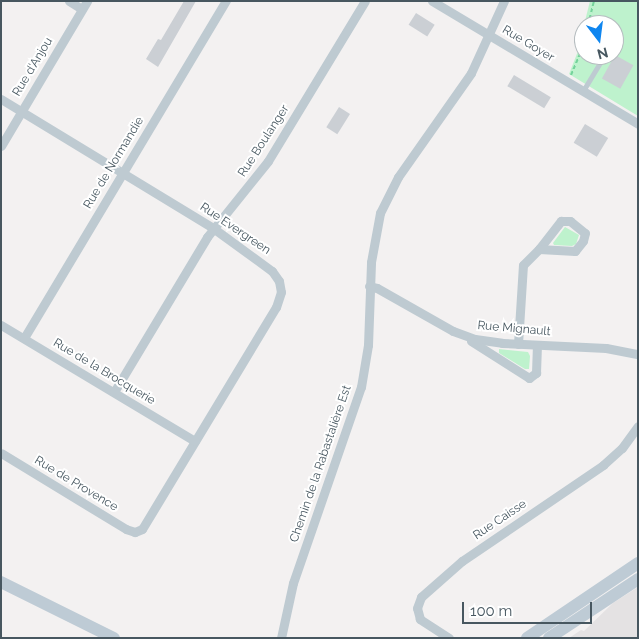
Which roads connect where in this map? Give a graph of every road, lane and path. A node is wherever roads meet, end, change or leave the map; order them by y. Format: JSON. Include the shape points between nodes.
{"nodes":[{"id":1,"x":69,"y":1,"type":"edge"},
{"id":2,"x":226,"y":1,"type":"edge"},
{"id":3,"x":365,"y":1,"type":"edge"},
{"id":4,"x":432,"y":1,"type":"edge"},
{"id":5,"x":504,"y":1,"type":"edge"},
{"id":6,"x":594,"y":1,"type":"edge"},
{"id":7,"x":85,"y":5,"type":"edge"},
{"id":8,"x":590,"y":15,"type":"edge"},
{"id":9,"x":489,"y":35,"type":"junction"},
{"id":10,"x":576,"y":65,"type":"edge"},
{"id":11,"x":599,"y":65,"type":"edge"},
{"id":12,"x":571,"y":76,"type":"dead end"},
{"id":13,"x":583,"y":91,"type":"junction"},
{"id":14,"x":1,"y":99,"type":"edge"},
{"id":15,"x":21,"y":111,"type":"junction"},
{"id":16,"x":638,"y":124,"type":"edge"},
{"id":17,"x":1,"y":146,"type":"edge"},
{"id":18,"x":123,"y":172,"type":"junction"},
{"id":19,"x":213,"y":228,"type":"junction"},
{"id":20,"x":539,"y":250,"type":"junction"},
{"id":21,"x":369,"y":286,"type":"junction"},
{"id":22,"x":1,"y":325,"type":"edge"},
{"id":23,"x":464,"y":336,"type":"junction"},
{"id":24,"x":24,"y":338,"type":"junction"},
{"id":25,"x":518,"y":344,"type":"junction"},
{"id":26,"x":537,"y":345,"type":"junction"},
{"id":27,"x":638,"y":354,"type":"edge"},
{"id":28,"x":114,"y":392,"type":"junction"},
{"id":29,"x":638,"y":426,"type":"edge"},
{"id":30,"x":195,"y":441,"type":"junction"},
{"id":31,"x":1,"y":453,"type":"edge"},
{"id":32,"x":138,"y":531,"type":"joint"},
{"id":33,"x":638,"y":563,"type":"edge"},
{"id":34,"x":638,"y":579,"type":"edge"},
{"id":35,"x":1,"y":582,"type":"edge"},
{"id":36,"x":114,"y":638,"type":"edge"},
{"id":37,"x":281,"y":638,"type":"edge"},
{"id":38,"x":449,"y":638,"type":"edge"},
{"id":39,"x":527,"y":638,"type":"edge"},
{"id":40,"x":549,"y":638,"type":"edge"}],
"edges":[{"from":1,"to":7,"type":"street"},
{"from":2,"to":18,"type":"street","name":"Rue de Normandie"},
{"from":3,"to":19,"type":"street","name":"Rue Boulanger","via":[[260,173]]},
{"from":4,"to":9,"type":"street","name":"Rue Goyer"},
{"from":5,"to":9,"type":"street","name":"Chemin de la Rabastalière Est"},
{"from":6,"to":8,"type":"path"},
{"from":7,"to":15,"type":"street","name":"Rue d'Anjou"},
{"from":9,"to":13,"type":"street","name":"Rue Goyer"},
{"from":9,"to":21,"type":"street","name":"Chemin de la Rabastalière Est","via":[[466,82],[402,171],[386,199],[375,233]]},
{"from":10,"to":12,"type":"path"},
{"from":11,"to":13,"type":"lane"},
{"from":13,"to":16,"type":"street","name":"Rue Goyer"},
{"from":14,"to":15,"type":"street","name":"Rue Evergreen"},
{"from":15,"to":17,"type":"street","name":"Rue d'Anjou"},
{"from":15,"to":18,"type":"street","name":"Rue Evergreen"},
{"from":18,"to":19,"type":"street","name":"Rue Evergreen"},
{"from":18,"to":24,"type":"street","name":"Rue de Normandie"},
{"from":19,"to":28,"type":"street","name":"Rue Boulanger"},
{"from":19,"to":30,"type":"street","name":"Rue Evergreen","via":[[272,271],[279,281],[280,296],[275,310]]},
{"from":20,"to":20,"type":"street","via":[[574,251],[584,240],[585,232],[563,220]]},
{"from":20,"to":25,"type":"street","via":[[526,260],[521,270]]},
{"from":21,"to":23,"type":"street","name":"Rue Mignault"},
{"from":21,"to":37,"type":"street","name":"Chemin de la Rabastalière Est","via":[[368,345],[361,387],[296,574]]},
{"from":22,"to":24,"type":"street","name":"Rue de la Brocquerie"},
{"from":23,"to":25,"type":"street","name":"Rue Mignault"},
{"from":23,"to":26,"type":"street","via":[[529,378],[536,373]]},
{"from":24,"to":28,"type":"street","name":"Rue de la Brocquerie"},
{"from":25,"to":26,"type":"street","name":"Rue Mignault"},
{"from":26,"to":27,"type":"street","name":"Rue Mignault","via":[[606,348]]},
{"from":28,"to":30,"type":"street","name":"Rue de la Brocquerie"},
{"from":29,"to":38,"type":"street","name":"Rue Caisse","via":[[622,448],[603,465],[469,556],[422,595],[416,608],[420,620]]},
{"from":30,"to":32,"type":"street","name":"Rue Evergreen","via":[[151,517]]},
{"from":31,"to":32,"type":"street","name":"Rue de Provence","via":[[126,529]]},
{"from":33,"to":39,"type":"street"},
{"from":34,"to":40,"type":"street"},
{"from":35,"to":36,"type":"street"}]}
